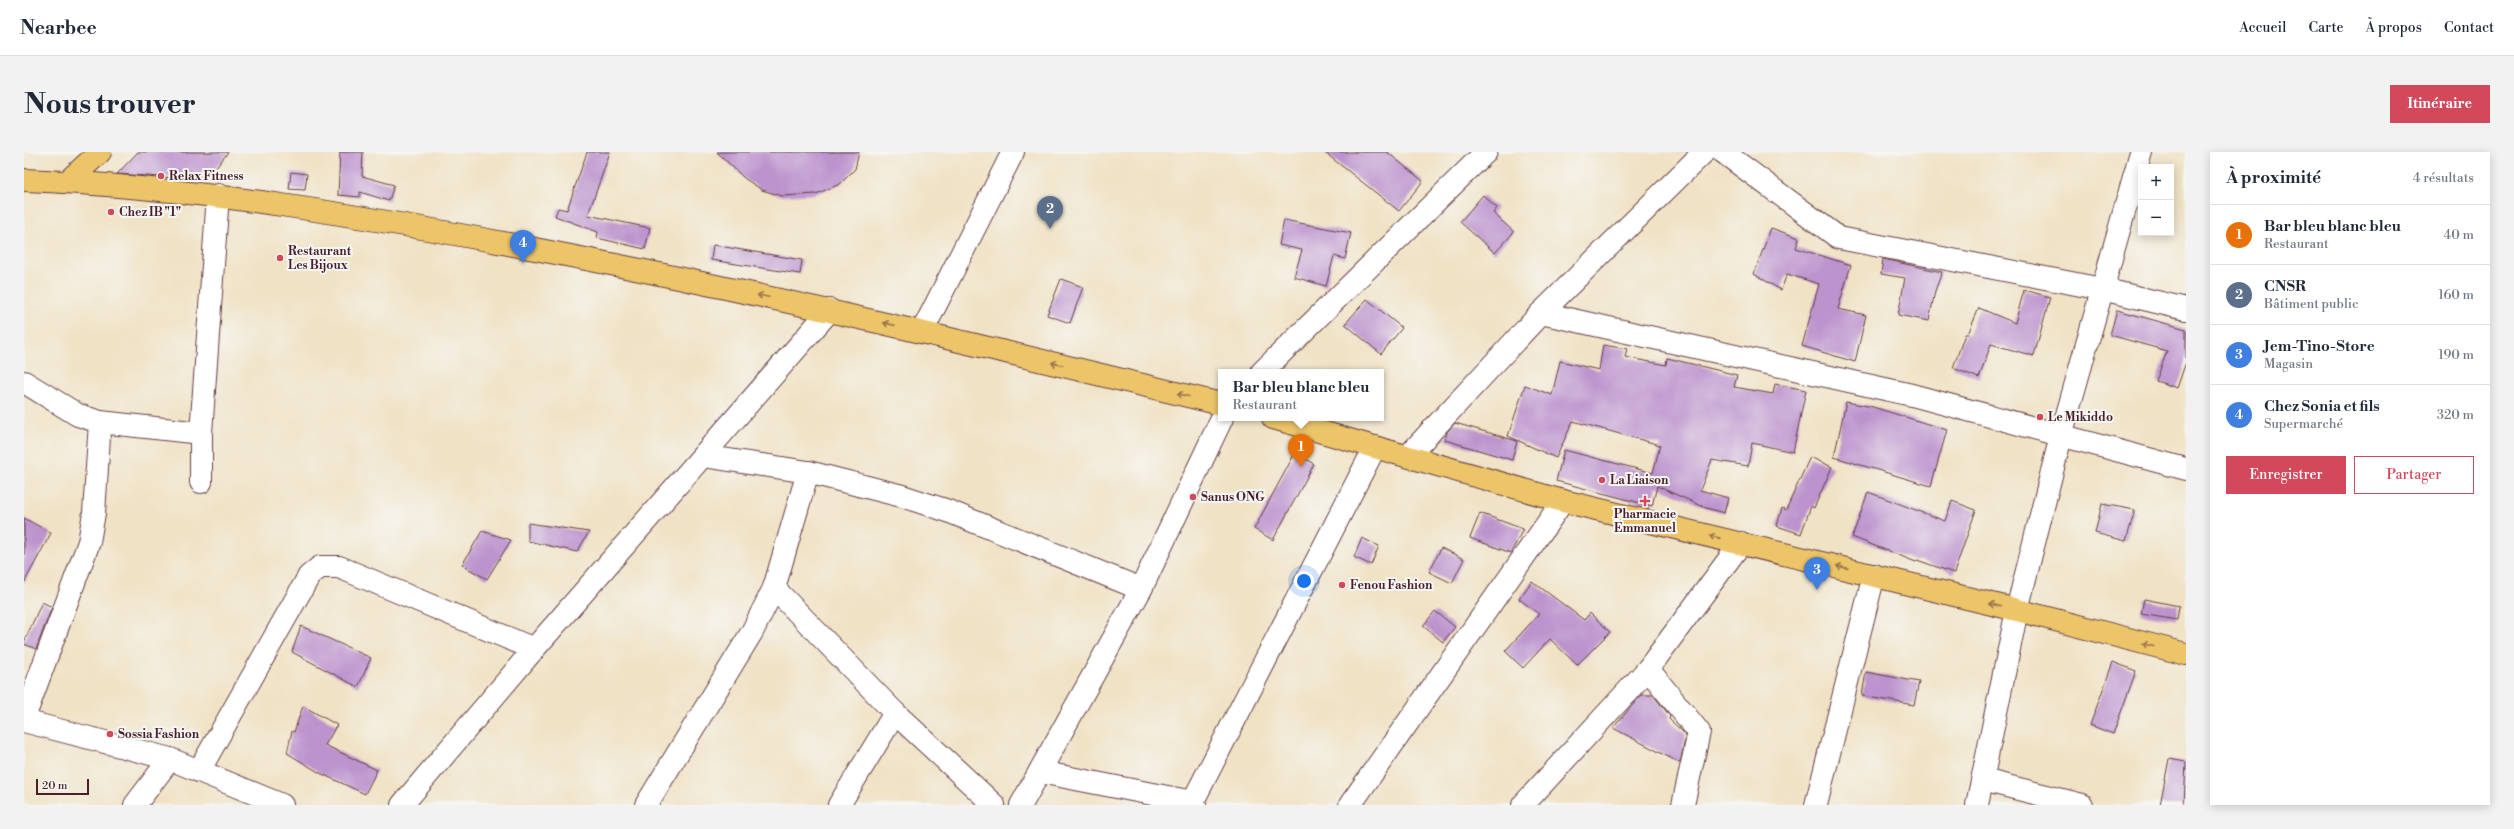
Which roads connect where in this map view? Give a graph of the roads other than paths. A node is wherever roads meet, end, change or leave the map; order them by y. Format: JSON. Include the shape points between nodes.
{"nodes":[{"id":1,"x":100,"y":152,"type":"edge"},
{"id":2,"x":1013,"y":152,"type":"edge"},
{"id":3,"x":1486,"y":152,"type":"edge"},
{"id":4,"x":1704,"y":152,"type":"edge"},
{"id":5,"x":1723,"y":152,"type":"edge"},
{"id":6,"x":2141,"y":152,"type":"edge"},
{"id":7,"x":24,"y":180,"type":"edge"},
{"id":8,"x":67,"y":182,"type":"junction"},
{"id":9,"x":218,"y":196,"type":"junction"},
{"id":10,"x":2102,"y":288,"type":"junction"},
{"id":11,"x":2186,"y":309,"type":"edge"},
{"id":12,"x":830,"y":310,"type":"junction"},
{"id":13,"x":1541,"y":313,"type":"junction"},
{"id":14,"x":922,"y":332,"type":"junction"},
{"id":15,"x":1265,"y":369,"type":"edge"},
{"id":16,"x":24,"y":382,"type":"edge"},
{"id":17,"x":1218,"y":403,"type":"edge"},
{"id":18,"x":1221,"y":421,"type":"edge"},
{"id":19,"x":1284,"y":421,"type":"edge"},
{"id":20,"x":100,"y":422,"type":"junction"},
{"id":21,"x":201,"y":433,"type":"junction"},
{"id":22,"x":2061,"y":436,"type":"junction"},
{"id":23,"x":1375,"y":447,"type":"junction"},
{"id":24,"x":704,"y":456,"type":"junction"},
{"id":25,"x":1408,"y":456,"type":"junction"},
{"id":26,"x":2186,"y":469,"type":"edge"},
{"id":27,"x":808,"y":472,"type":"junction"},
{"id":28,"x":201,"y":482,"type":"dead end"},
{"id":29,"x":1563,"y":501,"type":"junction"},
{"id":30,"x":1741,"y":543,"type":"junction"},
{"id":31,"x":1874,"y":575,"type":"junction"},
{"id":32,"x":774,"y":588,"type":"junction"},
{"id":33,"x":1141,"y":589,"type":"junction"},
{"id":34,"x":2018,"y":610,"type":"junction"},
{"id":35,"x":534,"y":648,"type":"junction"},
{"id":36,"x":2186,"y":654,"type":"edge"},
{"id":37,"x":1648,"y":670,"type":"junction"},
{"id":38,"x":895,"y":713,"type":"junction"},
{"id":39,"x":24,"y":718,"type":"edge"},
{"id":40,"x":24,"y":721,"type":"edge"},
{"id":41,"x":170,"y":759,"type":"junction"},
{"id":42,"x":199,"y":771,"type":"junction"},
{"id":43,"x":1040,"y":772,"type":"junction"},
{"id":44,"x":1983,"y":780,"type":"junction"},
{"id":45,"x":1193,"y":804,"type":"edge"},
{"id":46,"x":135,"y":805,"type":"edge"},
{"id":47,"x":282,"y":805,"type":"edge"},
{"id":48,"x":402,"y":805,"type":"edge"},
{"id":49,"x":646,"y":805,"type":"edge"},
{"id":50,"x":839,"y":805,"type":"edge"},
{"id":51,"x":994,"y":805,"type":"edge"},
{"id":52,"x":1021,"y":805,"type":"edge"},
{"id":53,"x":1350,"y":805,"type":"edge"},
{"id":54,"x":1523,"y":805,"type":"edge"},
{"id":55,"x":1683,"y":805,"type":"edge"},
{"id":56,"x":1816,"y":805,"type":"edge"},
{"id":57,"x":1977,"y":805,"type":"edge"},
{"id":58,"x":2082,"y":805,"type":"edge"}],
"edges":[{"from":1,"to":8,"type":"main road"},
{"from":2,"to":14,"type":"street"},
{"from":3,"to":15,"type":"street"},
{"from":4,"to":13,"type":"street"},
{"from":5,"to":10,"type":"street","via":[[1839,238]]},
{"from":6,"to":10,"type":"street"},
{"from":7,"to":8,"type":"main road"},
{"from":8,"to":9,"type":"main road"},
{"from":12,"to":9,"type":"main road","one_way":true,"via":[[663,274],[446,232]]},
{"from":9,"to":21,"type":"street"},
{"from":10,"to":11,"type":"street"},
{"from":10,"to":22,"type":"street"},
{"from":14,"to":12,"type":"main road","one_way":true},
{"from":12,"to":24,"type":"street"},
{"from":13,"to":22,"type":"street","via":[[1912,395]]},
{"from":13,"to":25,"type":"street"},
{"from":17,"to":14,"type":"main road","one_way":true},
{"from":16,"to":20,"type":"street","via":[[78,415]]},
{"from":18,"to":33,"type":"street"},
{"from":19,"to":23,"type":"main road"},
{"from":20,"to":21,"type":"street"},
{"from":20,"to":39,"type":"street","via":[[94,513],[89,542]]},
{"from":21,"to":28,"type":"street"},
{"from":22,"to":26,"type":"street"},
{"from":22,"to":34,"type":"street"},
{"from":23,"to":25,"type":"main road"},
{"from":23,"to":45,"type":"street"},
{"from":24,"to":27,"type":"street"},
{"from":24,"to":35,"type":"street"},
{"from":25,"to":29,"type":"main road"},
{"from":27,"to":32,"type":"street"},
{"from":27,"to":33,"type":"street","via":[[902,496],[948,511]]},
{"from":30,"to":29,"type":"main road","one_way":true},
{"from":29,"to":53,"type":"street"},
{"from":31,"to":30,"type":"main road","one_way":true},
{"from":30,"to":37,"type":"street"},
{"from":34,"to":31,"type":"main road","one_way":true},
{"from":31,"to":56,"type":"street"},
{"from":32,"to":38,"type":"street"},
{"from":32,"to":49,"type":"street","via":[[752,632]]},
{"from":33,"to":43,"type":"street"},
{"from":36,"to":34,"type":"main road","one_way":true},
{"from":34,"to":44,"type":"street"},
{"from":35,"to":42,"type":"street","via":[[339,567],[320,567],[309,576]]},
{"from":35,"to":48,"type":"street"},
{"from":37,"to":54,"type":"street"},
{"from":37,"to":55,"type":"street","via":[[1698,732]]},
{"from":38,"to":50,"type":"street"},
{"from":38,"to":51,"type":"street"},
{"from":40,"to":41,"type":"street"},
{"from":41,"to":42,"type":"street"},
{"from":41,"to":46,"type":"street"},
{"from":42,"to":47,"type":"street"},
{"from":43,"to":45,"type":"street"},
{"from":43,"to":52,"type":"street"},
{"from":44,"to":57,"type":"street"},
{"from":44,"to":58,"type":"street"}]}
